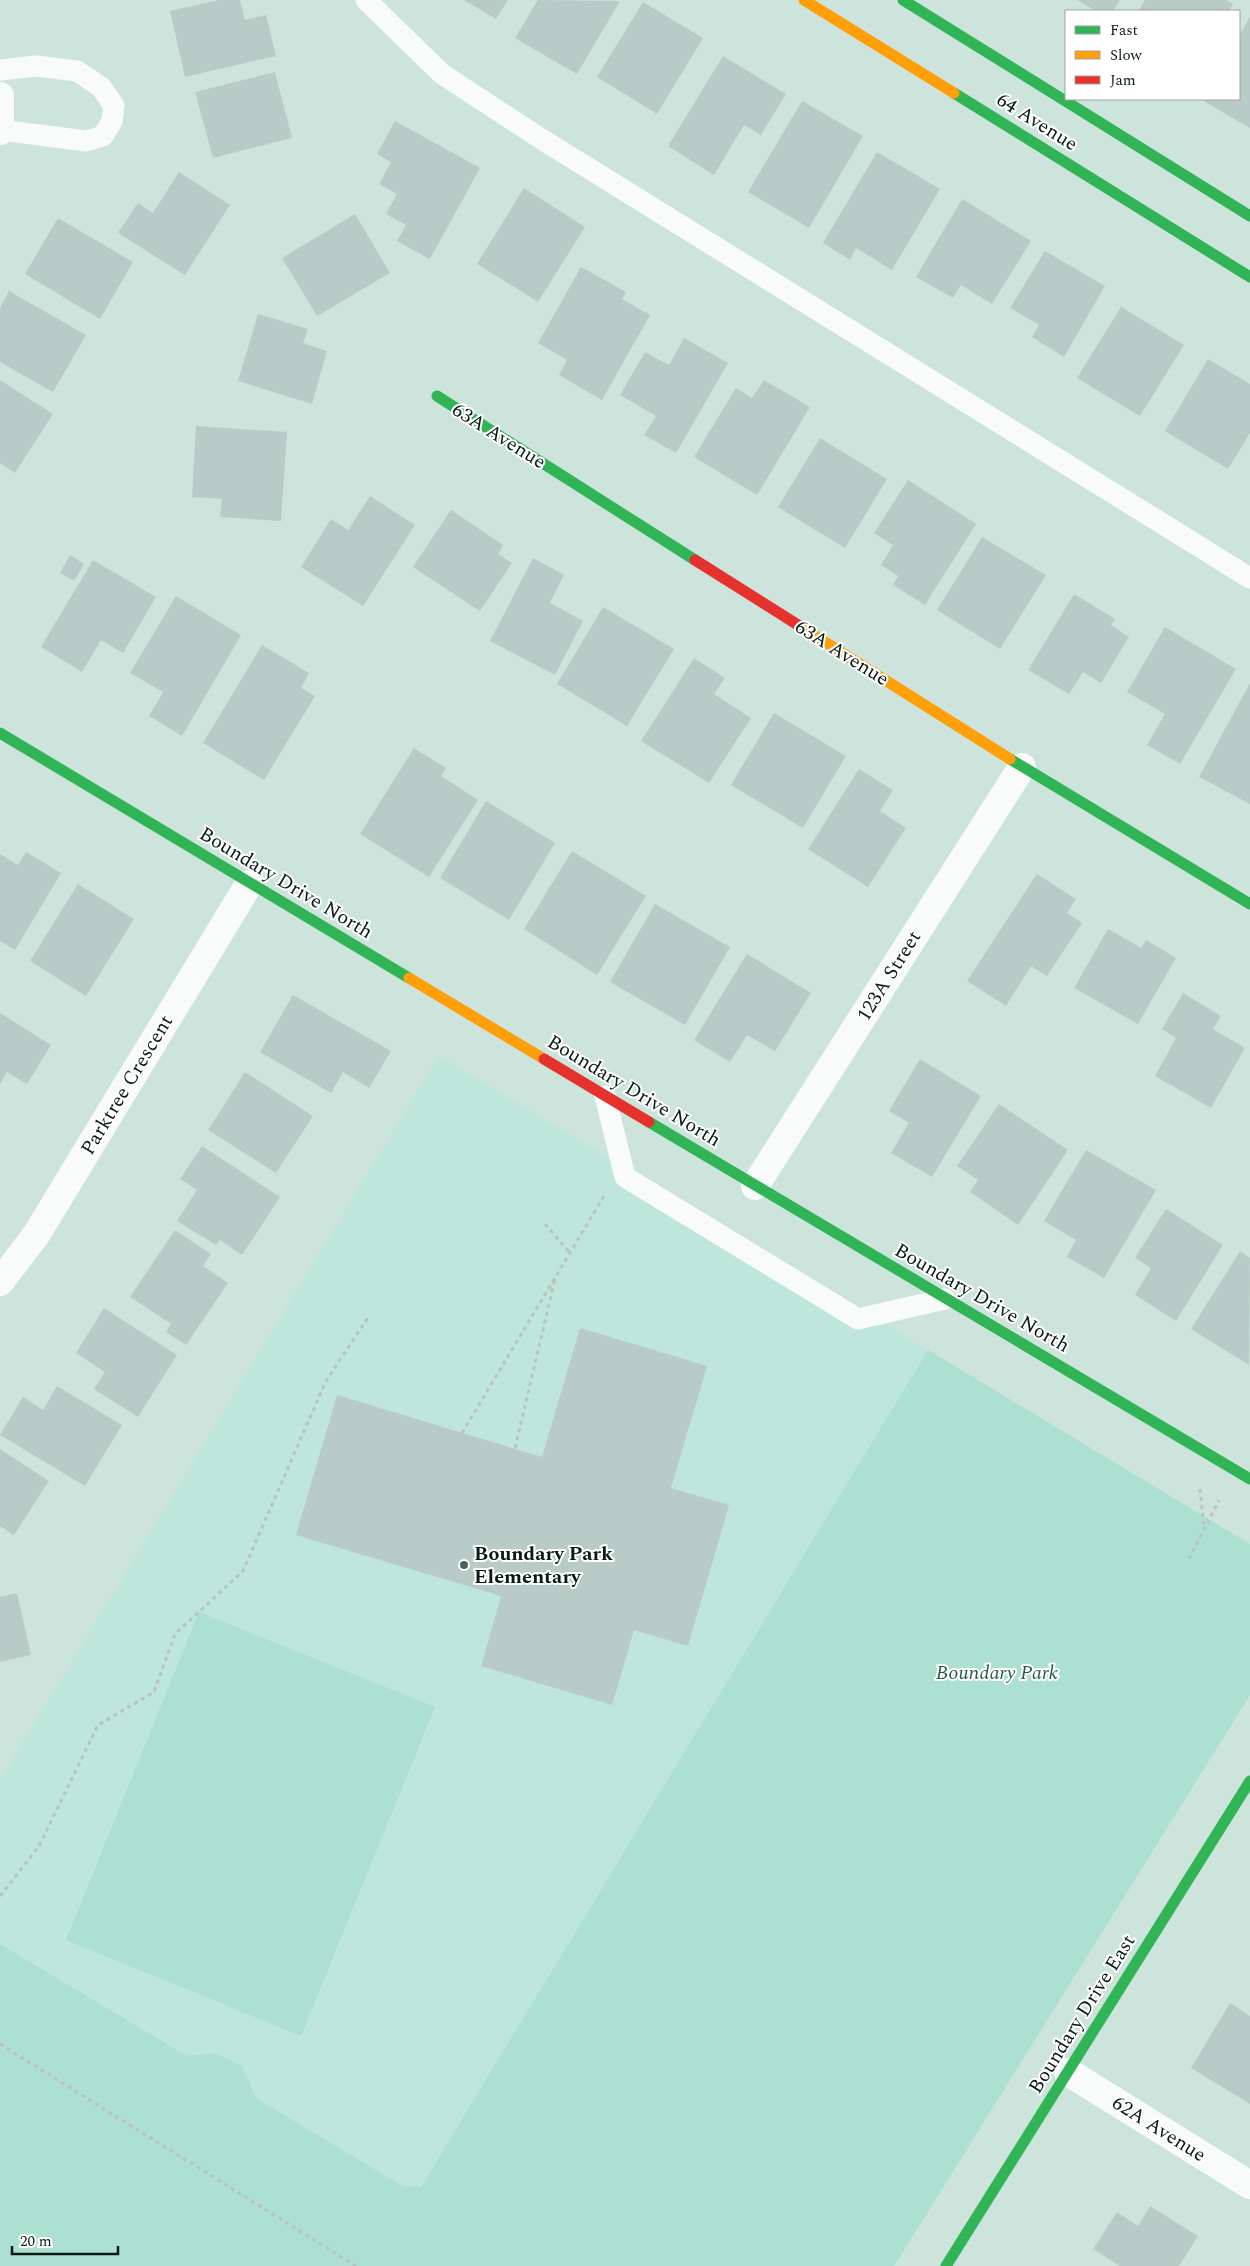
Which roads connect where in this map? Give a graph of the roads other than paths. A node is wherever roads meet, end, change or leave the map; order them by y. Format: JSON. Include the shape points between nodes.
{"nodes":[{"id":1,"x":366,"y":0,"type":"edge"},
{"id":2,"x":804,"y":0,"type":"edge"},
{"id":3,"x":904,"y":0,"type":"edge"},
{"id":4,"x":0,"y":70,"type":"edge"},
{"id":5,"x":1,"y":100,"type":"edge"},
{"id":6,"x":0,"y":130,"type":"edge"},
{"id":7,"x":1250,"y":216,"type":"edge"},
{"id":8,"x":1250,"y":276,"type":"edge"},
{"id":9,"x":436,"y":396,"type":"dead end"},
{"id":10,"x":1250,"y":578,"type":"edge"},
{"id":11,"x":0,"y":733,"type":"edge"},
{"id":12,"x":1022,"y":767,"type":"junction"},
{"id":13,"x":250,"y":884,"type":"junction"},
{"id":14,"x":1250,"y":904,"type":"edge"},
{"id":15,"x":605,"y":1096,"type":"junction"},
{"id":16,"x":755,"y":1186,"type":"junction"},
{"id":17,"x":0,"y":1282,"type":"edge"},
{"id":18,"x":945,"y":1298,"type":"junction"},
{"id":19,"x":1250,"y":1479,"type":"edge"},
{"id":20,"x":1250,"y":1781,"type":"edge"},
{"id":21,"x":1068,"y":2072,"type":"junction"},
{"id":22,"x":1250,"y":2185,"type":"edge"},
{"id":23,"x":946,"y":2266,"type":"edge"}],
"edges":[{"from":1,"to":10,"type":"lane","via":[[450,80]]},
{"from":2,"to":8,"type":"street","name":"64 Avenue"},
{"from":3,"to":7,"type":"street","name":"64 Avenue"},
{"from":4,"to":6,"type":"lane","via":[[36,66],[77,71],[101,87],[114,106],[112,121],[103,136],[86,142]]},
{"from":5,"to":6,"type":"street"},
{"from":9,"to":12,"type":"street","name":"63A Avenue"},
{"from":11,"to":13,"type":"street","name":"Boundary Drive North"},
{"from":12,"to":14,"type":"street","name":"63A Avenue"},
{"from":12,"to":16,"type":"street","name":"123A Street"},
{"from":13,"to":15,"type":"street","name":"Boundary Drive North"},
{"from":13,"to":17,"type":"street","name":"Parktree Crescent","via":[[36,1235]]},
{"from":15,"to":16,"type":"street","name":"Boundary Drive North"},
{"from":15,"to":18,"type":"lane","via":[[625,1177],[858,1319]]},
{"from":16,"to":18,"type":"street","name":"Boundary Drive North"},
{"from":18,"to":19,"type":"street","name":"Boundary Drive North"},
{"from":20,"to":21,"type":"street","name":"Boundary Drive East"},
{"from":21,"to":22,"type":"street","name":"62A Avenue"},
{"from":21,"to":23,"type":"street","name":"Boundary Drive East"}]}
